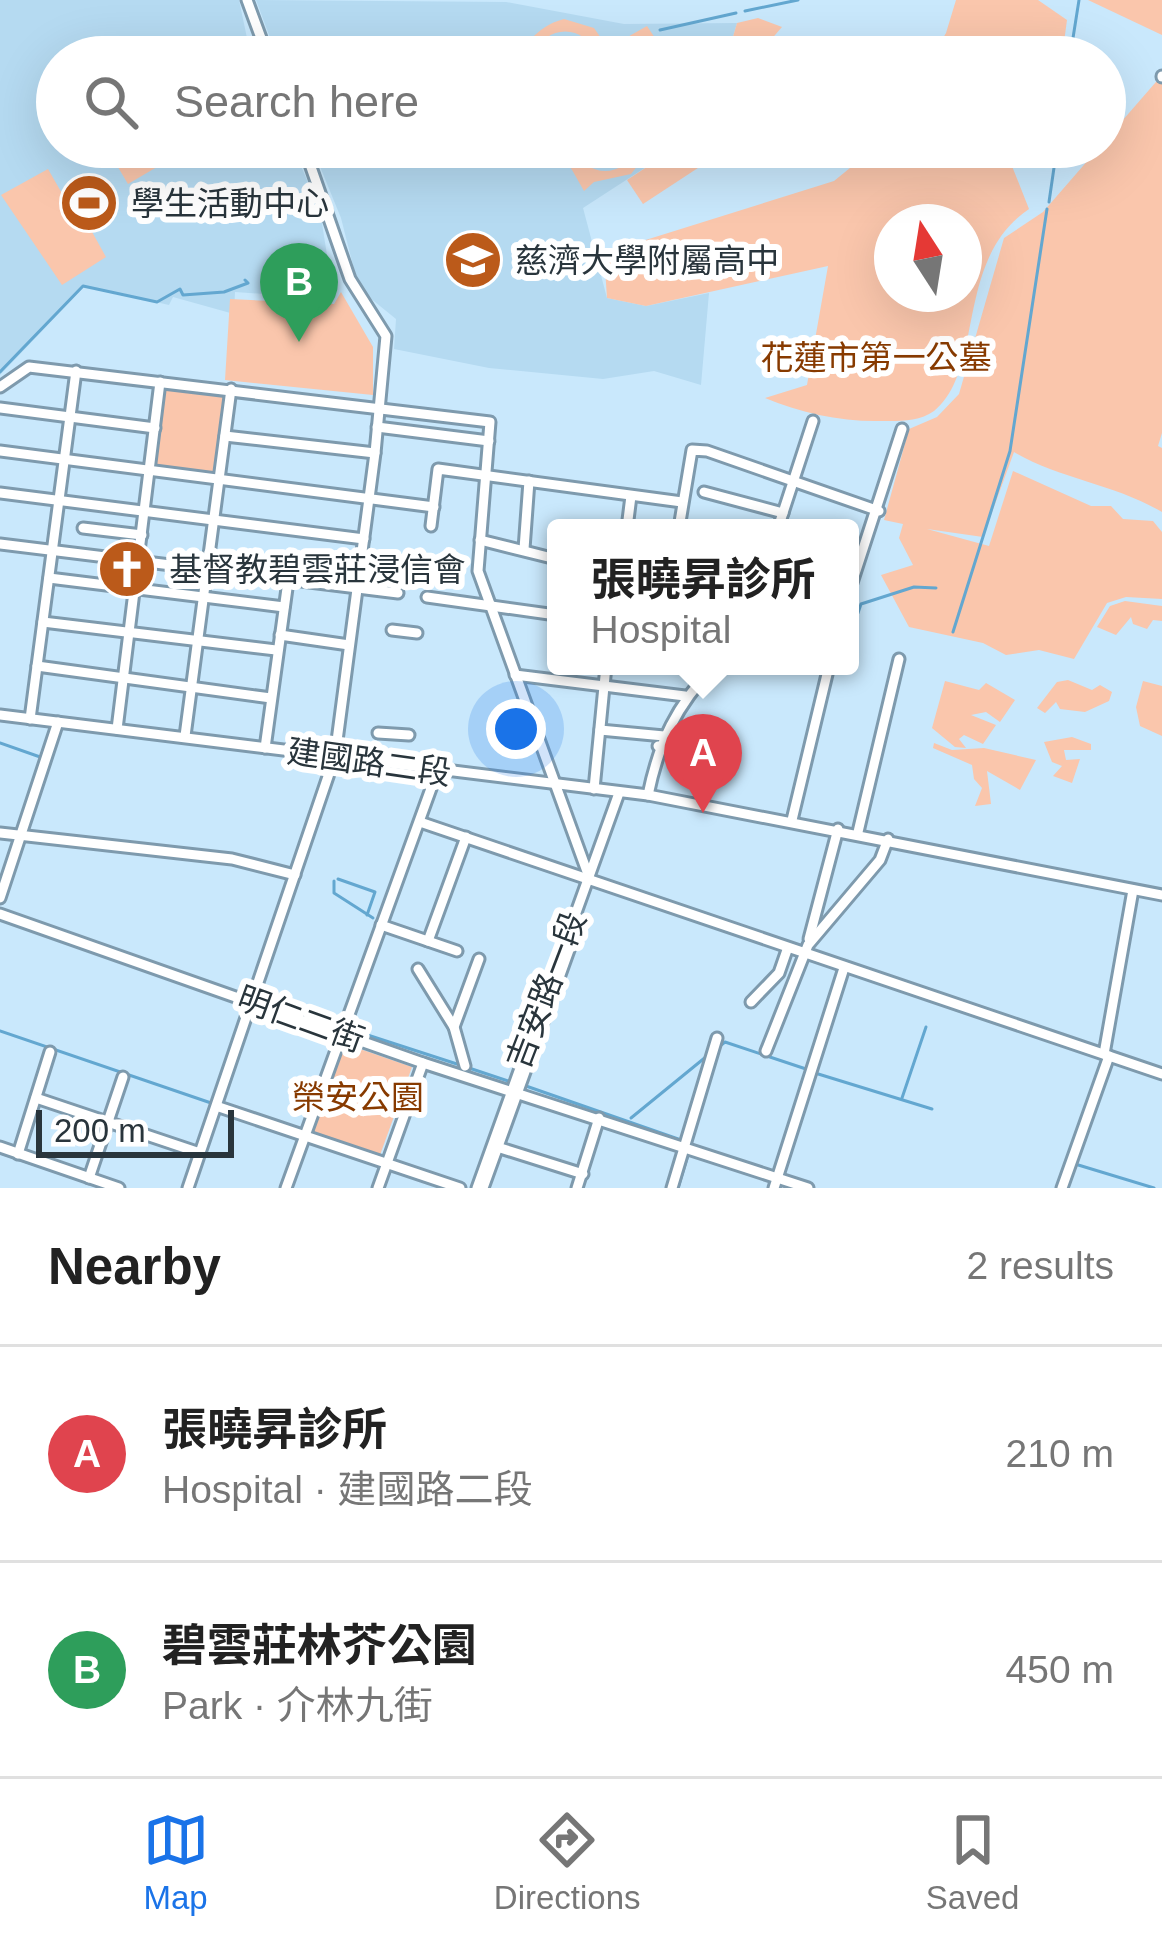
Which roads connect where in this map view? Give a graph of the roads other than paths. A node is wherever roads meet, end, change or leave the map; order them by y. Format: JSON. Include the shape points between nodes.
{"nodes":[{"id":1,"x":247,"y":0,"type":"edge"},
{"id":2,"x":260,"y":36,"type":"edge"},
{"id":3,"x":311,"y":168,"type":"edge"},
{"id":4,"x":76,"y":371,"type":"junction"},
{"id":5,"x":160,"y":382,"type":"junction"},
{"id":6,"x":0,"y":387,"type":"edge"},
{"id":7,"x":231,"y":389,"type":"junction"},
{"id":8,"x":0,"y":407,"type":"edge"},
{"id":9,"x":379,"y":407,"type":"junction"},
{"id":10,"x":70,"y":417,"type":"junction"},
{"id":11,"x":813,"y":422,"type":"dead end"},
{"id":12,"x":377,"y":427,"type":"junction"},
{"id":13,"x":155,"y":428,"type":"junction"},
{"id":14,"x":902,"y":429,"type":"dead end"},
{"id":15,"x":225,"y":436,"type":"junction"},
{"id":16,"x":489,"y":441,"type":"junction"},
{"id":17,"x":0,"y":452,"type":"edge"},
{"id":18,"x":375,"y":453,"type":"junction"},
{"id":19,"x":64,"y":458,"type":"junction"},
{"id":20,"x":150,"y":471,"type":"junction"},
{"id":21,"x":490,"y":475,"type":"junction"},
{"id":22,"x":218,"y":481,"type":"junction"},
{"id":23,"x":529,"y":481,"type":"junction"},
{"id":24,"x":792,"y":481,"type":"junction"},
{"id":25,"x":704,"y":492,"type":"dead end"},
{"id":26,"x":0,"y":494,"type":"edge"},
{"id":27,"x":631,"y":496,"type":"junction"},
{"id":28,"x":58,"y":499,"type":"junction"},
{"id":29,"x":368,"y":500,"type":"junction"},
{"id":30,"x":682,"y":502,"type":"junction"},
{"id":31,"x":434,"y":507,"type":"junction"},
{"id":32,"x":146,"y":510,"type":"junction"},
{"id":33,"x":879,"y":511,"type":"junction"},
{"id":34,"x":783,"y":513,"type":"junction"},
{"id":35,"x":213,"y":518,"type":"junction"},
{"id":36,"x":628,"y":519,"type":"edge"},
{"id":37,"x":681,"y":519,"type":"edge"},
{"id":38,"x":781,"y":519,"type":"edge"},
{"id":39,"x":431,"y":526,"type":"dead end"},
{"id":40,"x":83,"y":528,"type":"dead end"},
{"id":41,"x":142,"y":535,"type":"junction"},
{"id":42,"x":364,"y":539,"type":"junction"},
{"id":43,"x":480,"y":540,"type":"junction"},
{"id":44,"x":0,"y":544,"type":"edge"},
{"id":45,"x":524,"y":549,"type":"junction"},
{"id":46,"x":52,"y":552,"type":"junction"},
{"id":47,"x":547,"y":556,"type":"edge"},
{"id":48,"x":140,"y":561,"type":"junction"},
{"id":49,"x":859,"y":565,"type":"edge"},
{"id":50,"x":207,"y":570,"type":"junction"},
{"id":51,"x":49,"y":578,"type":"junction"},
{"id":52,"x":288,"y":581,"type":"junction"},
{"id":53,"x":136,"y":588,"type":"junction"},
{"id":54,"x":357,"y":588,"type":"junction"},
{"id":55,"x":398,"y":593,"type":"dead end"},
{"id":56,"x":203,"y":597,"type":"junction"},
{"id":57,"x":427,"y":597,"type":"dead end"},
{"id":58,"x":489,"y":604,"type":"junction"},
{"id":59,"x":284,"y":607,"type":"junction"},
{"id":60,"x":547,"y":614,"type":"edge"},
{"id":61,"x":44,"y":622,"type":"junction"},
{"id":62,"x":392,"y":630,"type":"dead end"},
{"id":63,"x":131,"y":633,"type":"junction"},
{"id":64,"x":417,"y":633,"type":"dead end"},
{"id":65,"x":280,"y":635,"type":"junction"},
{"id":66,"x":198,"y":641,"type":"junction"},
{"id":67,"x":349,"y":644,"type":"junction"},
{"id":68,"x":277,"y":650,"type":"junction"},
{"id":69,"x":899,"y":659,"type":"dead end"},
{"id":70,"x":37,"y":666,"type":"junction"},
{"id":71,"x":515,"y":675,"type":"junction"},
{"id":72,"x":605,"y":675,"type":"edge"},
{"id":73,"x":706,"y":675,"type":"edge"},
{"id":74,"x":827,"y":675,"type":"edge"},
{"id":75,"x":125,"y":678,"type":"junction"},
{"id":76,"x":604,"y":686,"type":"junction"},
{"id":77,"x":192,"y":687,"type":"junction"},
{"id":78,"x":686,"y":696,"type":"junction"},
{"id":79,"x":271,"y":698,"type":"junction"},
{"id":80,"x":0,"y":715,"type":"edge"},
{"id":81,"x":30,"y":719,"type":"junction"},
{"id":82,"x":58,"y":722,"type":"junction"},
{"id":83,"x":117,"y":729,"type":"junction"},
{"id":84,"x":600,"y":730,"type":"junction"},
{"id":85,"x":378,"y":733,"type":"dead end"},
{"id":86,"x":409,"y":735,"type":"dead end"},
{"id":87,"x":185,"y":736,"type":"junction"},
{"id":88,"x":661,"y":741,"type":"junction"},
{"id":89,"x":265,"y":748,"type":"junction"},
{"id":90,"x":706,"y":753,"type":"dead end"},
{"id":91,"x":335,"y":756,"type":"junction"},
{"id":92,"x":437,"y":772,"type":"junction"},
{"id":93,"x":551,"y":783,"type":"junction"},
{"id":94,"x":594,"y":789,"type":"junction"},
{"id":95,"x":622,"y":793,"type":"junction"},
{"id":96,"x":648,"y":795,"type":"junction"},
{"id":97,"x":791,"y":820,"type":"junction"},
{"id":98,"x":420,"y":822,"type":"junction"},
{"id":99,"x":838,"y":829,"type":"junction"},
{"id":100,"x":858,"y":832,"type":"junction"},
{"id":101,"x":0,"y":833,"type":"edge"},
{"id":102,"x":21,"y":836,"type":"junction"},
{"id":103,"x":466,"y":838,"type":"junction"},
{"id":104,"x":888,"y":839,"type":"junction"},
{"id":105,"x":295,"y":875,"type":"junction"},
{"id":106,"x":589,"y":880,"type":"junction"},
{"id":107,"x":1133,"y":890,"type":"junction"},
{"id":108,"x":1162,"y":895,"type":"edge"},
{"id":109,"x":0,"y":898,"type":"edge"},
{"id":110,"x":0,"y":914,"type":"edge"},
{"id":111,"x":381,"y":925,"type":"junction"},
{"id":112,"x":428,"y":941,"type":"junction"},
{"id":113,"x":787,"y":950,"type":"junction"},
{"id":114,"x":806,"y":950,"type":"junction"},
{"id":115,"x":457,"y":951,"type":"dead end"},
{"id":116,"x":479,"y":959,"type":"dead end"},
{"id":117,"x":844,"y":968,"type":"junction"},
{"id":118,"x":418,"y":969,"type":"dead end"},
{"id":119,"x":434,"y":970,"type":"dead end"},
{"id":120,"x":429,"y":982,"type":"junction"},
{"id":121,"x":253,"y":1001,"type":"junction"},
{"id":122,"x":751,"y":1002,"type":"dead end"},
{"id":123,"x":454,"y":1027,"type":"junction"},
{"id":124,"x":341,"y":1033,"type":"junction"},
{"id":125,"x":717,"y":1038,"type":"dead end"},
{"id":126,"x":766,"y":1051,"type":"dead end"},
{"id":127,"x":50,"y":1052,"type":"dead end"},
{"id":128,"x":1106,"y":1055,"type":"junction"},
{"id":129,"x":423,"y":1063,"type":"junction"},
{"id":130,"x":465,"y":1066,"type":"dead end"},
{"id":131,"x":1162,"y":1074,"type":"edge"},
{"id":132,"x":123,"y":1077,"type":"dead end"},
{"id":133,"x":513,"y":1090,"type":"junction"},
{"id":134,"x":36,"y":1098,"type":"junction"},
{"id":135,"x":219,"y":1107,"type":"junction"},
{"id":136,"x":599,"y":1118,"type":"junction"},
{"id":137,"x":109,"y":1120,"type":"junction"},
{"id":138,"x":302,"y":1136,"type":"junction"},
{"id":139,"x":493,"y":1146,"type":"junction"},
{"id":140,"x":0,"y":1147,"type":"edge"},
{"id":141,"x":686,"y":1147,"type":"junction"},
{"id":142,"x":200,"y":1153,"type":"junction"},
{"id":143,"x":18,"y":1154,"type":"junction"},
{"id":144,"x":387,"y":1163,"type":"junction"},
{"id":145,"x":583,"y":1174,"type":"junction"},
{"id":146,"x":89,"y":1178,"type":"junction"},
{"id":147,"x":776,"y":1183,"type":"edge"},
{"id":148,"x":118,"y":1188,"type":"edge"},
{"id":149,"x":188,"y":1188,"type":"edge"},
{"id":150,"x":286,"y":1188,"type":"edge"},
{"id":151,"x":378,"y":1188,"type":"edge"},
{"id":152,"x":460,"y":1188,"type":"edge"},
{"id":153,"x":480,"y":1188,"type":"edge"},
{"id":154,"x":578,"y":1188,"type":"edge"},
{"id":155,"x":672,"y":1188,"type":"edge"},
{"id":156,"x":808,"y":1188,"type":"edge"},
{"id":157,"x":1062,"y":1188,"type":"edge"}],
"edges":[{"from":1,"to":2,"type":"street"},
{"from":3,"to":9,"type":"street","via":[[350,279],[386,336]]},
{"from":4,"to":5,"type":"street"},
{"from":4,"to":6,"type":"street","via":[[29,367]]},
{"from":4,"to":10,"type":"street"},
{"from":5,"to":7,"type":"street"},
{"from":5,"to":13,"type":"street"},
{"from":7,"to":9,"type":"street"},
{"from":7,"to":15,"type":"street"},
{"from":8,"to":10,"type":"street"},
{"from":9,"to":12,"type":"street"},
{"from":9,"to":16,"type":"street","via":[[490,422]]},
{"from":10,"to":13,"type":"street"},
{"from":10,"to":19,"type":"street"},
{"from":11,"to":24,"type":"street"},
{"from":12,"to":16,"type":"street"},
{"from":12,"to":18,"type":"street"},
{"from":13,"to":20,"type":"street"},
{"from":14,"to":33,"type":"street"},
{"from":15,"to":18,"type":"street"},
{"from":15,"to":22,"type":"street"},
{"from":16,"to":21,"type":"street"},
{"from":17,"to":19,"type":"street"},
{"from":18,"to":29,"type":"street"},
{"from":19,"to":20,"type":"street"},
{"from":19,"to":28,"type":"street"},
{"from":20,"to":22,"type":"street"},
{"from":20,"to":32,"type":"street"},
{"from":21,"to":23,"type":"street"},
{"from":21,"to":31,"type":"street","via":[[438,469]]},
{"from":21,"to":43,"type":"street"},
{"from":22,"to":29,"type":"street"},
{"from":22,"to":35,"type":"street"},
{"from":23,"to":27,"type":"street"},
{"from":23,"to":45,"type":"street"},
{"from":24,"to":30,"type":"street","via":[[692,450]]},
{"from":24,"to":33,"type":"street"},
{"from":24,"to":34,"type":"street"},
{"from":25,"to":34,"type":"street"},
{"from":26,"to":28,"type":"street"},
{"from":27,"to":30,"type":"street"},
{"from":27,"to":36,"type":"street"},
{"from":28,"to":32,"type":"street"},
{"from":28,"to":46,"type":"street"},
{"from":29,"to":31,"type":"street"},
{"from":29,"to":42,"type":"street"},
{"from":30,"to":37,"type":"street"},
{"from":31,"to":39,"type":"street"},
{"from":32,"to":35,"type":"street"},
{"from":32,"to":41,"type":"street"},
{"from":33,"to":49,"type":"street"},
{"from":34,"to":38,"type":"street"},
{"from":35,"to":42,"type":"street"},
{"from":35,"to":50,"type":"street"},
{"from":40,"to":41,"type":"street"},
{"from":41,"to":48,"type":"street"},
{"from":42,"to":54,"type":"street"},
{"from":43,"to":45,"type":"street"},
{"from":43,"to":58,"type":"street","via":[[478,572]]},
{"from":44,"to":46,"type":"street"},
{"from":45,"to":47,"type":"street"},
{"from":46,"to":48,"type":"street"},
{"from":46,"to":51,"type":"street"},
{"from":48,"to":50,"type":"street"},
{"from":48,"to":53,"type":"street"},
{"from":50,"to":52,"type":"street"},
{"from":50,"to":56,"type":"street"},
{"from":51,"to":53,"type":"street"},
{"from":51,"to":61,"type":"street"},
{"from":52,"to":54,"type":"street"},
{"from":52,"to":59,"type":"street"},
{"from":53,"to":56,"type":"street"},
{"from":53,"to":63,"type":"street"},
{"from":54,"to":55,"type":"street"},
{"from":54,"to":67,"type":"street"},
{"from":56,"to":59,"type":"street"},
{"from":56,"to":66,"type":"street"},
{"from":57,"to":58,"type":"street"},
{"from":58,"to":60,"type":"street"},
{"from":58,"to":71,"type":"street"},
{"from":59,"to":65,"type":"street"},
{"from":61,"to":63,"type":"street"},
{"from":61,"to":70,"type":"street"},
{"from":62,"to":64,"type":"street"},
{"from":63,"to":66,"type":"street"},
{"from":63,"to":75,"type":"street"},
{"from":65,"to":67,"type":"street"},
{"from":65,"to":68,"type":"street"},
{"from":66,"to":68,"type":"street"},
{"from":66,"to":77,"type":"street"},
{"from":67,"to":91,"type":"street"},
{"from":68,"to":79,"type":"street"},
{"from":69,"to":100,"type":"street"},
{"from":70,"to":75,"type":"street"},
{"from":70,"to":81,"type":"street"},
{"from":71,"to":76,"type":"street"},
{"from":71,"to":93,"type":"street"},
{"from":72,"to":76,"type":"street"},
{"from":73,"to":78,"type":"street"},
{"from":74,"to":97,"type":"street"},
{"from":75,"to":77,"type":"street"},
{"from":75,"to":83,"type":"street"},
{"from":76,"to":78,"type":"street"},
{"from":76,"to":84,"type":"street"},
{"from":77,"to":79,"type":"street"},
{"from":77,"to":87,"type":"street"},
{"from":78,"to":88,"type":"street"},
{"from":79,"to":89,"type":"street"},
{"from":80,"to":81,"type":"street","name":"建國路二段"},
{"from":81,"to":82,"type":"street","name":"建國路二段"},
{"from":82,"to":83,"type":"street","name":"建國路二段"},
{"from":82,"to":102,"type":"street"},
{"from":83,"to":87,"type":"street","name":"建國路二段"},
{"from":84,"to":88,"type":"street"},
{"from":84,"to":94,"type":"street"},
{"from":85,"to":86,"type":"street"},
{"from":87,"to":89,"type":"street","name":"建國路二段"},
{"from":88,"to":90,"type":"street"},
{"from":88,"to":96,"type":"street"},
{"from":89,"to":91,"type":"street","name":"建國路二段"},
{"from":91,"to":92,"type":"street","name":"建國路二段"},
{"from":91,"to":105,"type":"street"},
{"from":92,"to":93,"type":"street","name":"建國路二段"},
{"from":92,"to":98,"type":"street"},
{"from":93,"to":94,"type":"street","name":"建國路二段"},
{"from":93,"to":106,"type":"street"},
{"from":94,"to":95,"type":"street","name":"建國路二段"},
{"from":95,"to":96,"type":"street","name":"建國路二段"},
{"from":95,"to":106,"type":"street","name":"吉安路一段"},
{"from":96,"to":97,"type":"street","name":"建國路二段"},
{"from":97,"to":99,"type":"street","name":"建國路二段"},
{"from":98,"to":103,"type":"street"},
{"from":98,"to":111,"type":"street"},
{"from":99,"to":100,"type":"street","name":"建國路二段"},
{"from":99,"to":114,"type":"street"},
{"from":100,"to":104,"type":"street","name":"建國路二段"},
{"from":101,"to":102,"type":"street"},
{"from":102,"to":105,"type":"street","via":[[232,859]]},
{"from":102,"to":109,"type":"street"},
{"from":103,"to":106,"type":"street"},
{"from":103,"to":112,"type":"street"},
{"from":104,"to":107,"type":"street","name":"建國路二段"},
{"from":104,"to":114,"type":"street","via":[[880,860]]},
{"from":105,"to":121,"type":"street"},
{"from":106,"to":113,"type":"street"},
{"from":106,"to":133,"type":"street","name":"吉安路一段"},
{"from":107,"to":108,"type":"street","name":"建國路二段"},
{"from":107,"to":128,"type":"street"},
{"from":110,"to":121,"type":"street","name":"明仁二街"},
{"from":111,"to":112,"type":"street"},
{"from":111,"to":124,"type":"street"},
{"from":112,"to":115,"type":"street"},
{"from":113,"to":114,"type":"street"},
{"from":113,"to":122,"type":"street","via":[[779,973]]},
{"from":114,"to":117,"type":"street"},
{"from":114,"to":126,"type":"street"},
{"from":116,"to":123,"type":"street"},
{"from":117,"to":128,"type":"street"},
{"from":117,"to":147,"type":"street"},
{"from":118,"to":120,"type":"street"},
{"from":119,"to":120,"type":"street"},
{"from":120,"to":123,"type":"street"},
{"from":121,"to":124,"type":"street","name":"明仁二街"},
{"from":121,"to":135,"type":"street"},
{"from":123,"to":130,"type":"street"},
{"from":124,"to":129,"type":"street","name":"明仁二街"},
{"from":124,"to":138,"type":"street"},
{"from":125,"to":141,"type":"street"},
{"from":127,"to":134,"type":"street"},
{"from":128,"to":131,"type":"street"},
{"from":128,"to":157,"type":"street"},
{"from":129,"to":133,"type":"street","name":"明仁二街"},
{"from":129,"to":144,"type":"street"},
{"from":132,"to":137,"type":"street"},
{"from":133,"to":136,"type":"street","name":"明仁二街"},
{"from":133,"to":139,"type":"street","name":"吉安路一段"},
{"from":134,"to":137,"type":"street"},
{"from":134,"to":143,"type":"street"},
{"from":135,"to":138,"type":"street"},
{"from":135,"to":142,"type":"street"},
{"from":136,"to":141,"type":"street","name":"明仁二街"},
{"from":136,"to":145,"type":"street"},
{"from":137,"to":142,"type":"street"},
{"from":137,"to":146,"type":"street"},
{"from":138,"to":144,"type":"street"},
{"from":138,"to":150,"type":"street"},
{"from":139,"to":145,"type":"street"},
{"from":139,"to":153,"type":"street","name":"吉安路一段"},
{"from":140,"to":143,"type":"street"},
{"from":141,"to":147,"type":"street","name":"明仁二街"},
{"from":141,"to":155,"type":"street"},
{"from":142,"to":149,"type":"street"},
{"from":143,"to":146,"type":"street"},
{"from":144,"to":151,"type":"street"},
{"from":144,"to":152,"type":"street"},
{"from":145,"to":154,"type":"street"},
{"from":146,"to":148,"type":"street"},
{"from":147,"to":156,"type":"street","name":"明仁二街"}]}
